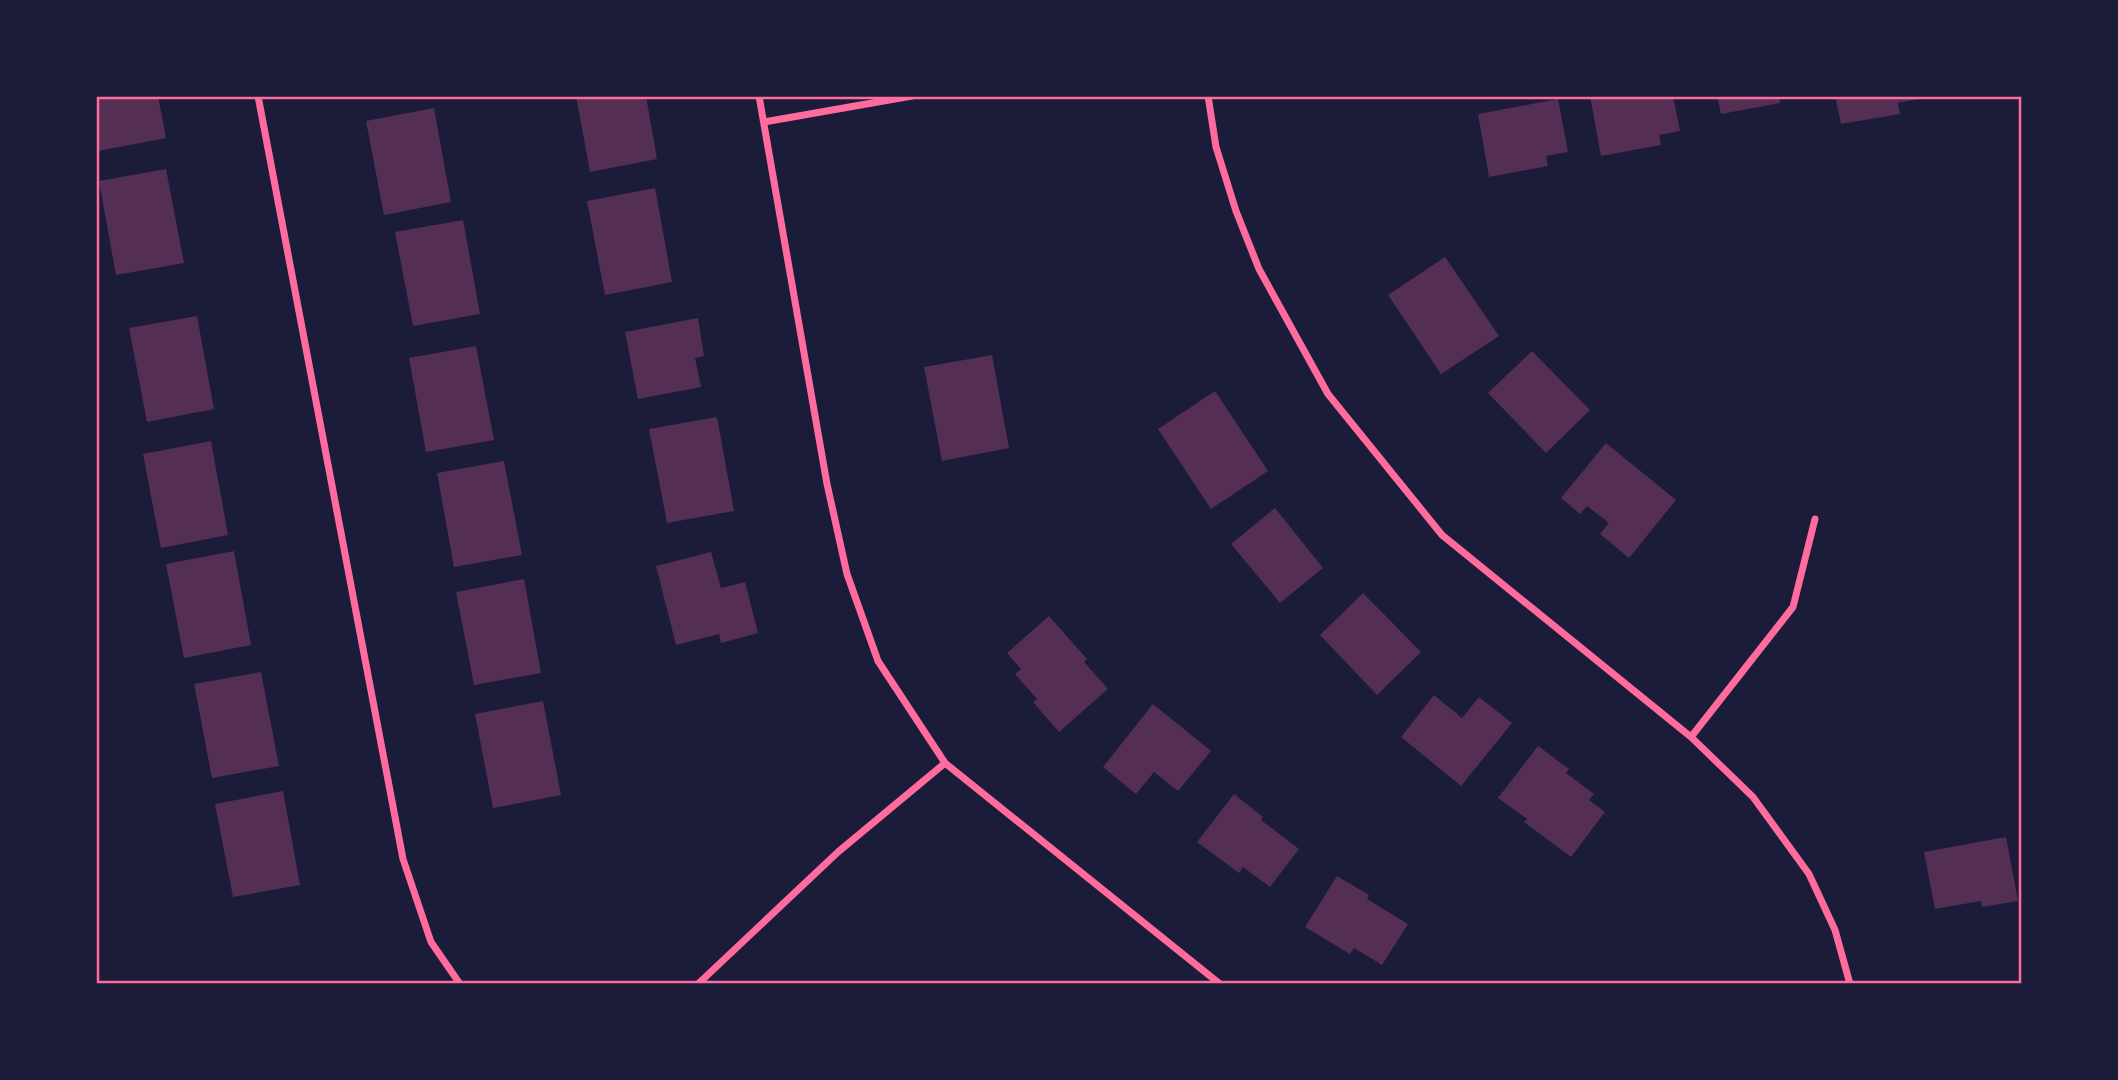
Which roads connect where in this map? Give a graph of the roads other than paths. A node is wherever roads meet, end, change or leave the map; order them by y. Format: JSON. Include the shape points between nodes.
{"nodes":[{"id":1,"x":258,"y":96,"type":"edge"},
{"id":2,"x":760,"y":96,"type":"edge"},
{"id":3,"x":912,"y":96,"type":"edge"},
{"id":4,"x":1208,"y":96,"type":"edge"},
{"id":5,"x":764,"y":122,"type":"junction"},
{"id":6,"x":1815,"y":519,"type":"dead end"},
{"id":7,"x":1691,"y":737,"type":"junction"},
{"id":8,"x":945,"y":763,"type":"junction"},
{"id":9,"x":460,"y":984,"type":"edge"},
{"id":10,"x":698,"y":984,"type":"edge"},
{"id":11,"x":1220,"y":984,"type":"edge"},
{"id":12,"x":1850,"y":984,"type":"edge"}],
"edges":[{"from":1,"to":9,"type":"street","via":[[404,859],[431,942]]},
{"from":2,"to":5,"type":"street"},
{"from":3,"to":5,"type":"street"},
{"from":4,"to":7,"type":"street","via":[[1216,147],[1259,269],[1328,394],[1441,535]]},
{"from":5,"to":8,"type":"street","via":[[847,574],[878,661]]},
{"from":6,"to":7,"type":"street","via":[[1794,607]]},
{"from":7,"to":12,"type":"street","via":[[1752,797],[1809,874],[1835,930]]},
{"from":8,"to":10,"type":"street","via":[[838,852]]},
{"from":8,"to":11,"type":"street"}]}
